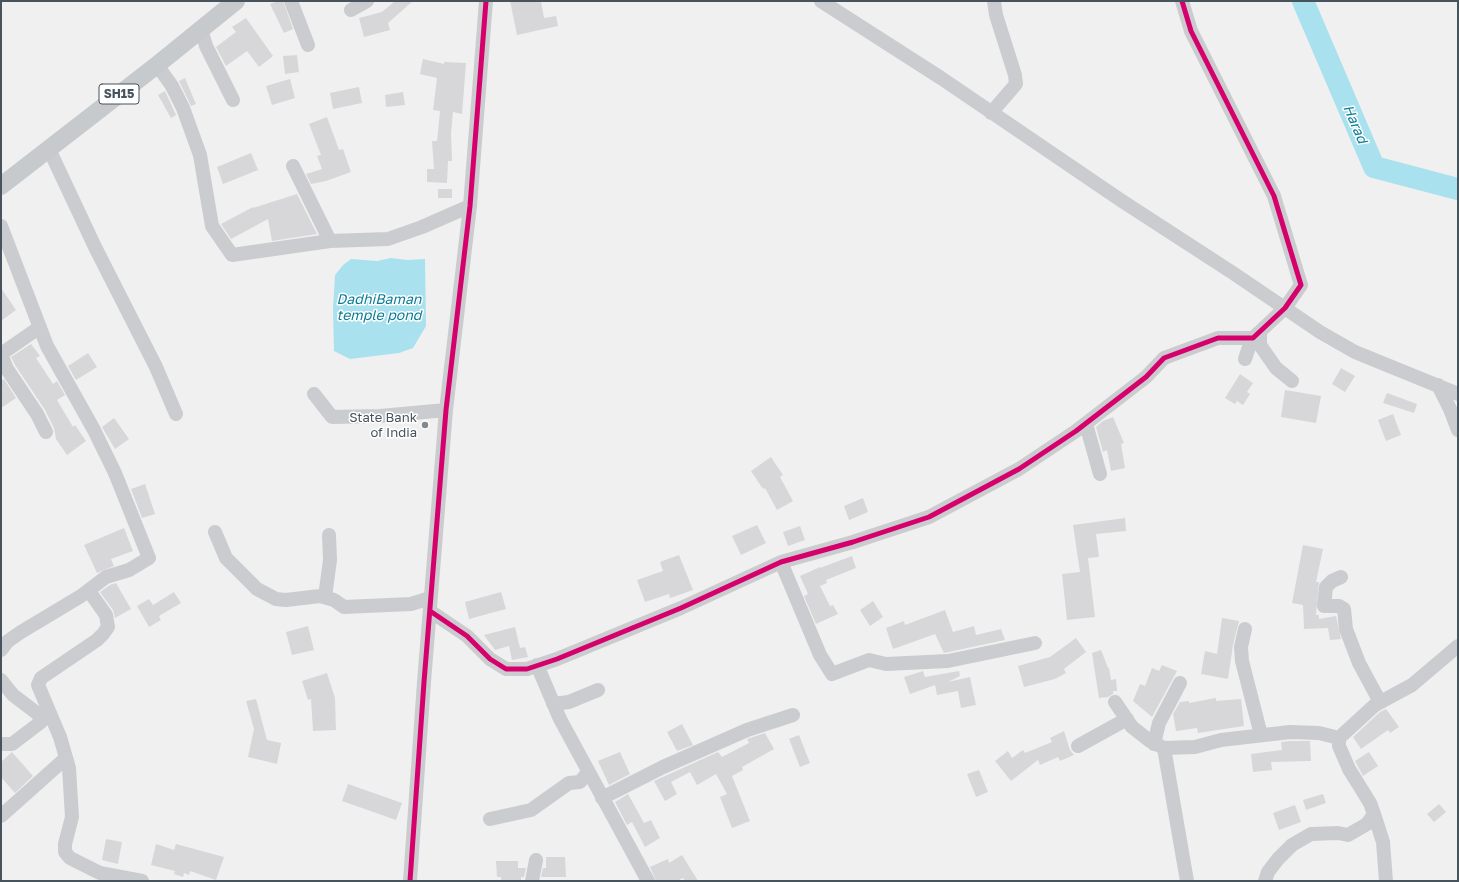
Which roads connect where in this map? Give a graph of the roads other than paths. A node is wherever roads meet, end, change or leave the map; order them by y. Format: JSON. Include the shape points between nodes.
{"nodes":[{"id":1,"x":236,"y":1,"type":"edge"},
{"id":2,"x":291,"y":1,"type":"edge"},
{"id":3,"x":367,"y":1,"type":"edge"},
{"id":4,"x":486,"y":1,"type":"edge"},
{"id":5,"x":821,"y":1,"type":"edge"},
{"id":6,"x":994,"y":1,"type":"edge"},
{"id":7,"x":1182,"y":1,"type":"edge"},
{"id":8,"x":351,"y":10,"type":"dead end"},
{"id":9,"x":201,"y":29,"type":"junction"},
{"id":10,"x":308,"y":45,"type":"dead end"},
{"id":11,"x":157,"y":65,"type":"junction"},
{"id":12,"x":234,"y":100,"type":"dead end"},
{"id":13,"x":992,"y":113,"type":"junction"},
{"id":14,"x":49,"y":149,"type":"junction"},
{"id":15,"x":293,"y":166,"type":"dead end"},
{"id":16,"x":1,"y":186,"type":"edge"},
{"id":17,"x":470,"y":206,"type":"junction"},
{"id":18,"x":1,"y":226,"type":"edge"},
{"id":19,"x":330,"y":241,"type":"junction"},
{"id":20,"x":1285,"y":308,"type":"junction"},
{"id":21,"x":40,"y":327,"type":"junction"},
{"id":22,"x":1260,"y":332,"type":"junction"},
{"id":23,"x":1,"y":354,"type":"edge"},
{"id":24,"x":1245,"y":359,"type":"dead end"},
{"id":25,"x":1292,"y":380,"type":"dead end"},
{"id":26,"x":1438,"y":385,"type":"junction"},
{"id":27,"x":314,"y":394,"type":"dead end"},
{"id":28,"x":1458,"y":394,"type":"edge"},
{"id":29,"x":446,"y":410,"type":"junction"},
{"id":30,"x":176,"y":414,"type":"dead end"},
{"id":31,"x":1086,"y":424,"type":"junction"},
{"id":32,"x":1458,"y":430,"type":"edge"},
{"id":33,"x":46,"y":432,"type":"dead end"},
{"id":34,"x":1100,"y":474,"type":"dead end"},
{"id":35,"x":215,"y":532,"type":"dead end"},
{"id":36,"x":328,"y":535,"type":"dead end"},
{"id":37,"x":780,"y":562,"type":"junction"},
{"id":38,"x":1341,"y":577,"type":"dead end"},
{"id":39,"x":89,"y":591,"type":"junction"},
{"id":40,"x":325,"y":597,"type":"junction"},
{"id":41,"x":430,"y":605,"type":"junction"},
{"id":42,"x":1245,"y":629,"type":"dead end"},
{"id":43,"x":1035,"y":643,"type":"dead end"},
{"id":44,"x":1458,"y":646,"type":"edge"},
{"id":45,"x":1,"y":650,"type":"edge"},
{"id":46,"x":537,"y":665,"type":"junction"},
{"id":47,"x":1,"y":680,"type":"edge"},
{"id":48,"x":1180,"y":683,"type":"dead end"},
{"id":49,"x":598,"y":690,"type":"dead end"},
{"id":50,"x":1115,"y":702,"type":"dead end"},
{"id":51,"x":1380,"y":702,"type":"junction"},
{"id":52,"x":553,"y":704,"type":"junction"},
{"id":53,"x":793,"y":715,"type":"dead end"},
{"id":54,"x":1127,"y":719,"type":"junction"},
{"id":55,"x":1261,"y":736,"type":"junction"},
{"id":56,"x":1339,"y":738,"type":"junction"},
{"id":57,"x":1,"y":744,"type":"edge"},
{"id":58,"x":1078,"y":746,"type":"dead end"},
{"id":59,"x":1159,"y":746,"type":"junction"},
{"id":60,"x":66,"y":758,"type":"junction"},
{"id":61,"x":588,"y":772,"type":"junction"},
{"id":62,"x":602,"y":798,"type":"junction"},
{"id":63,"x":1374,"y":814,"type":"junction"},
{"id":64,"x":1,"y":816,"type":"edge"},
{"id":65,"x":490,"y":819,"type":"dead end"},
{"id":66,"x":536,"y":860,"type":"dead end"},
{"id":67,"x":142,"y":881,"type":"edge"},
{"id":68,"x":410,"y":881,"type":"edge"},
{"id":69,"x":532,"y":881,"type":"edge"},
{"id":70,"x":648,"y":881,"type":"edge"},
{"id":71,"x":1187,"y":881,"type":"edge"},
{"id":72,"x":1265,"y":881,"type":"edge"},
{"id":73,"x":1386,"y":881,"type":"edge"}],
"edges":[{"from":1,"to":9,"type":"main road","number":"SH15"},
{"from":2,"to":10,"type":"street"},
{"from":3,"to":8,"type":"street"},
{"from":4,"to":17,"type":"street"},
{"from":5,"to":13,"type":"street"},
{"from":6,"to":13,"type":"street","via":[[996,15],[1016,75],[1016,84]]},
{"from":7,"to":20,"type":"street","via":[[1190,32],[1274,196],[1301,285]]},
{"from":9,"to":11,"type":"main road","number":"SH15"},
{"from":9,"to":12,"type":"street","via":[[212,60]]},
{"from":11,"to":14,"type":"main road","number":"SH15"},
{"from":11,"to":19,"type":"street","via":[[183,108],[200,155],[212,226],[232,255]]},
{"from":13,"to":20,"type":"street"},
{"from":14,"to":16,"type":"main road","number":"SH15"},
{"from":14,"to":30,"type":"street","via":[[156,367]]},
{"from":15,"to":19,"type":"street"},
{"from":17,"to":19,"type":"street","via":[[422,228],[388,239]]},
{"from":17,"to":29,"type":"street"},
{"from":18,"to":21,"type":"street"},
{"from":20,"to":22,"type":"street"},
{"from":20,"to":26,"type":"street","via":[[1355,352]]},
{"from":21,"to":23,"type":"street"},
{"from":21,"to":39,"type":"street","via":[[56,364],[94,430],[115,473],[149,558],[129,570],[106,577]]},
{"from":22,"to":24,"type":"street","via":[[1250,344]]},
{"from":22,"to":25,"type":"street","via":[[1260,345],[1276,368]]},
{"from":22,"to":31,"type":"street","via":[[1253,338],[1218,338],[1164,358],[1146,377]]},
{"from":23,"to":33,"type":"street","via":[[7,370]]},
{"from":26,"to":28,"type":"street"},
{"from":26,"to":32,"type":"street"},
{"from":27,"to":29,"type":"street","via":[[332,416],[380,416]]},
{"from":29,"to":41,"type":"street"},
{"from":31,"to":34,"type":"street"},
{"from":31,"to":37,"type":"street","via":[[1019,469],[929,517]]},
{"from":35,"to":40,"type":"street","via":[[226,558],[257,589],[276,599]]},
{"from":36,"to":40,"type":"street","via":[[330,560]]},
{"from":37,"to":43,"type":"street","via":[[820,655],[832,674],[869,660],[886,664],[948,661]]},
{"from":37,"to":46,"type":"street","via":[[681,608]]},
{"from":38,"to":51,"type":"street","via":[[1326,587],[1324,606],[1339,606],[1344,609],[1346,629],[1359,663]]},
{"from":39,"to":45,"type":"street","via":[[21,632],[8,641]]},
{"from":39,"to":60,"type":"street","via":[[106,616],[108,627],[97,640],[41,678],[38,685]]},
{"from":40,"to":41,"type":"street","via":[[344,607]]},
{"from":41,"to":46,"type":"street","via":[[490,659],[506,669],[526,669]]},
{"from":41,"to":68,"type":"street"},
{"from":42,"to":55,"type":"street","via":[[1241,647],[1242,660]]},
{"from":44,"to":51,"type":"street","via":[[1412,685]]},
{"from":46,"to":52,"type":"street"},
{"from":47,"to":57,"type":"street","via":[[13,695],[38,714],[41,722],[12,744]]},
{"from":48,"to":59,"type":"street","via":[[1159,723]]},
{"from":49,"to":52,"type":"street","via":[[569,702]]},
{"from":50,"to":54,"type":"street"},
{"from":51,"to":56,"type":"street"},
{"from":52,"to":61,"type":"street"},
{"from":53,"to":62,"type":"street","via":[[747,730],[663,766]]},
{"from":54,"to":58,"type":"street"},
{"from":54,"to":59,"type":"street","via":[[1132,727]]},
{"from":55,"to":56,"type":"street","via":[[1290,732],[1319,733]]},
{"from":55,"to":59,"type":"street","via":[[1221,740],[1195,747]]},
{"from":56,"to":63,"type":"street","via":[[1339,746],[1349,769]]},
{"from":59,"to":71,"type":"street"},
{"from":60,"to":64,"type":"street"},
{"from":60,"to":67,"type":"street","via":[[72,791],[72,817],[64,844],[65,852],[70,858],[100,873]]},
{"from":61,"to":62,"type":"street"},
{"from":61,"to":65,"type":"street","via":[[580,782],[569,783],[532,810]]},
{"from":62,"to":70,"type":"street"},
{"from":63,"to":72,"type":"street","via":[[1366,824],[1348,835],[1311,834],[1278,859]]},
{"from":63,"to":73,"type":"street","via":[[1383,842]]},
{"from":66,"to":69,"type":"street"}]}
